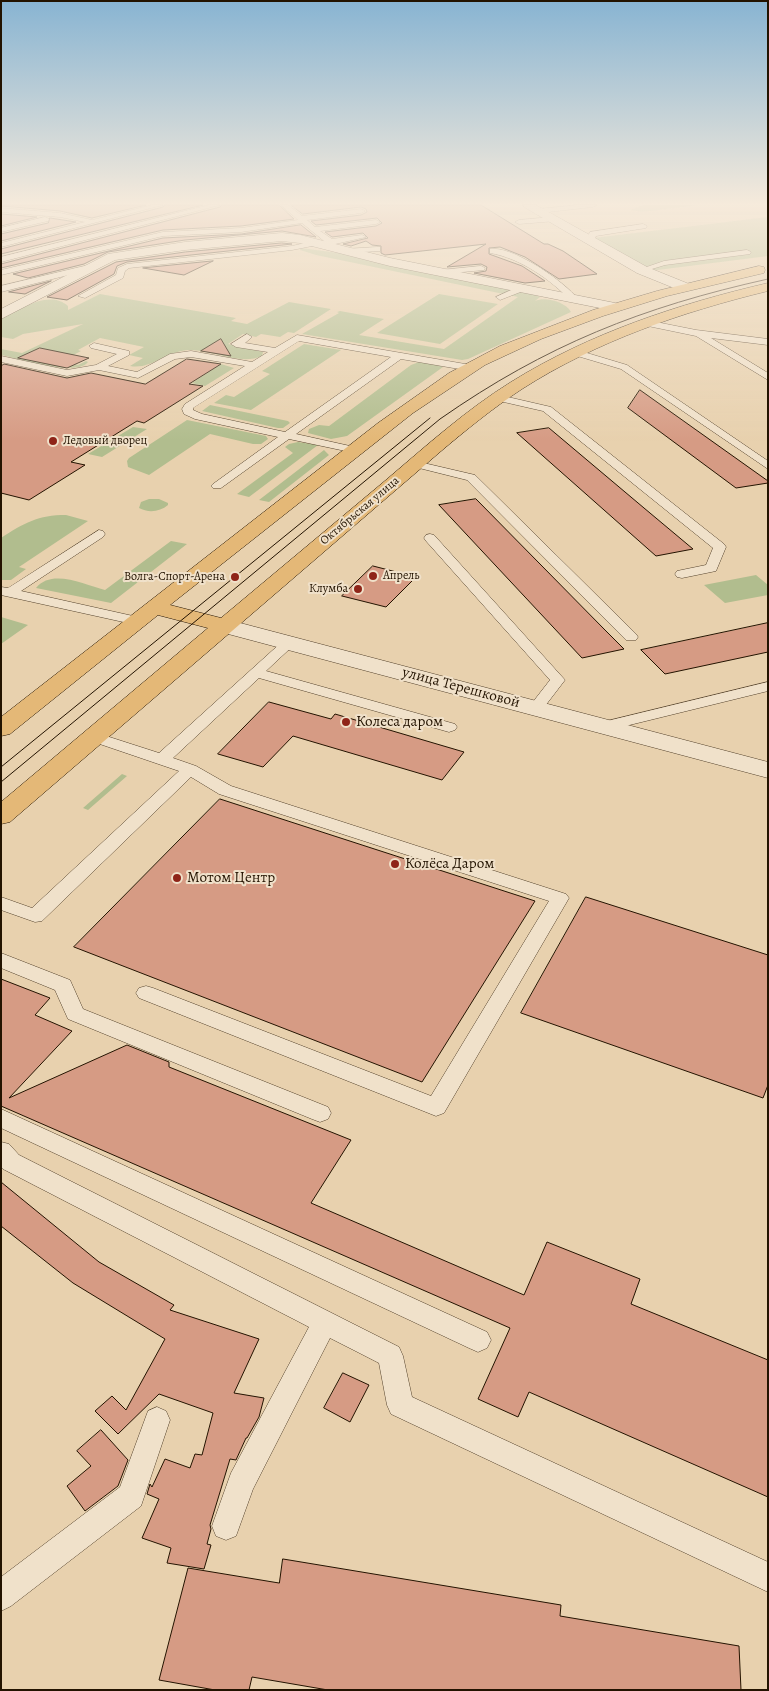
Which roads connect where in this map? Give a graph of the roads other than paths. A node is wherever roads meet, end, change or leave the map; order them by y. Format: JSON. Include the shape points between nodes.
{"nodes":[{"id":1,"x":20,"y":284,"type":"edge"},
{"id":2,"x":60,"y":284,"type":"edge"},
{"id":3,"x":105,"y":284,"type":"edge"},
{"id":4,"x":496,"y":284,"type":"edge"},
{"id":5,"x":560,"y":284,"type":"edge"},
{"id":6,"x":676,"y":284,"type":"edge"},
{"id":7,"x":698,"y":284,"type":"edge"},
{"id":8,"x":522,"y":286,"type":"junction"},
{"id":9,"x":684,"y":287,"type":"junction"},
{"id":10,"x":768,"y":287,"type":"edge"},
{"id":11,"x":1,"y":289,"type":"edge"},
{"id":12,"x":82,"y":296,"type":"dead end"},
{"id":13,"x":500,"y":297,"type":"dead end"},
{"id":14,"x":574,"y":299,"type":"junction"},
{"id":15,"x":615,"y":306,"type":"junction"},
{"id":16,"x":1,"y":315,"type":"edge"},
{"id":17,"x":646,"y":323,"type":"junction"},
{"id":18,"x":696,"y":333,"type":"junction"},
{"id":19,"x":768,"y":333,"type":"edge"},
{"id":20,"x":247,"y":337,"type":"dead end"},
{"id":21,"x":736,"y":337,"type":"junction"},
{"id":22,"x":768,"y":342,"type":"edge"},
{"id":23,"x":94,"y":346,"type":"dead end"},
{"id":24,"x":276,"y":351,"type":"junction"},
{"id":25,"x":577,"y":353,"type":"junction"},
{"id":26,"x":399,"y":356,"type":"junction"},
{"id":27,"x":1,"y":360,"type":"edge"},
{"id":28,"x":253,"y":365,"type":"junction"},
{"id":29,"x":99,"y":367,"type":"junction"},
{"id":30,"x":471,"y":368,"type":"junction"},
{"id":31,"x":768,"y":377,"type":"edge"},
{"id":32,"x":499,"y":398,"type":"junction"},
{"id":33,"x":289,"y":436,"type":"junction"},
{"id":34,"x":355,"y":450,"type":"junction"},
{"id":35,"x":415,"y":464,"type":"junction"},
{"id":36,"x":768,"y":466,"type":"edge"},
{"id":37,"x":217,"y":486,"type":"dead end"},
{"id":38,"x":715,"y":528,"type":"dead end"},
{"id":39,"x":700,"y":531,"type":"junction"},
{"id":40,"x":99,"y":534,"type":"dead end"},
{"id":41,"x":430,"y":538,"type":"dead end"},
{"id":42,"x":682,"y":574,"type":"dead end"},
{"id":43,"x":5,"y":592,"type":"edge"},
{"id":44,"x":146,"y":614,"type":"junction"},
{"id":45,"x":225,"y":626,"type":"junction"},
{"id":46,"x":631,"y":637,"type":"dead end"},
{"id":47,"x":289,"y":643,"type":"junction"},
{"id":48,"x":256,"y":673,"type":"junction"},
{"id":49,"x":768,"y":686,"type":"edge"},
{"id":50,"x":537,"y":708,"type":"junction"},
{"id":51,"x":605,"y":726,"type":"junction"},
{"id":52,"x":449,"y":727,"type":"dead end"},
{"id":53,"x":1,"y":729,"type":"edge"},
{"id":54,"x":94,"y":737,"type":"junction"},
{"id":55,"x":162,"y":759,"type":"junction"},
{"id":56,"x":190,"y":769,"type":"junction"},
{"id":57,"x":768,"y":770,"type":"edge"},
{"id":58,"x":1,"y":816,"type":"edge"},
{"id":59,"x":1,"y":902,"type":"edge"},
{"id":60,"x":1,"y":960,"type":"edge"},
{"id":61,"x":146,"y":994,"type":"dead end"},
{"id":62,"x":320,"y":1113,"type":"dead end"},
{"id":63,"x":1,"y":1118,"type":"edge"},
{"id":64,"x":1,"y":1151,"type":"edge"},
{"id":65,"x":325,"y":1323,"type":"junction"},
{"id":66,"x":478,"y":1340,"type":"dead end"},
{"id":67,"x":157,"y":1420,"type":"dead end"},
{"id":68,"x":226,"y":1526,"type":"dead end"},
{"id":69,"x":768,"y":1577,"type":"edge"},
{"id":70,"x":1,"y":1596,"type":"edge"}],
"edges":[{"from":1,"to":11,"type":"lane"},
{"from":2,"to":16,"type":"street"},
{"from":3,"to":12,"type":"lane"},
{"from":4,"to":8,"type":"street"},
{"from":5,"to":14,"type":"lane"},
{"from":6,"to":9,"type":"street"},
{"from":7,"to":9,"type":"main road"},
{"from":8,"to":13,"type":"lane"},
{"from":8,"to":14,"type":"street"},
{"from":9,"to":15,"type":"main road"},
{"from":10,"to":17,"type":"main road","name":"Октябрьская улица","via":[[703,303]]},
{"from":14,"to":15,"type":"street"},
{"from":15,"to":30,"type":"main road","via":[[505,350]]},
{"from":17,"to":18,"type":"lane"},
{"from":17,"to":25,"type":"main road","name":"Октябрьская улица"},
{"from":18,"to":21,"type":"lane"},
{"from":18,"to":31,"type":"lane"},
{"from":19,"to":21,"type":"lane"},
{"from":20,"to":24,"type":"lane","via":[[236,344]]},
{"from":21,"to":22,"type":"lane"},
{"from":23,"to":29,"type":"lane","via":[[126,352]]},
{"from":24,"to":26,"type":"lane","via":[[297,338]]},
{"from":24,"to":28,"type":"lane"},
{"from":25,"to":32,"type":"main road","name":"Октябрьская улица"},
{"from":25,"to":36,"type":"lane","via":[[624,367]]},
{"from":26,"to":30,"type":"lane"},
{"from":26,"to":33,"type":"lane"},
{"from":27,"to":29,"type":"lane","via":[[67,373]]},
{"from":28,"to":29,"type":"lane","via":[[190,354],[173,356],[138,375]]},
{"from":28,"to":33,"type":"lane","via":[[189,406],[188,412]]},
{"from":30,"to":34,"type":"main road","via":[[434,388]]},
{"from":32,"to":35,"type":"main road","name":"Октябрьская улица"},
{"from":32,"to":39,"type":"lane","via":[[548,409]]},
{"from":33,"to":34,"type":"lane"},
{"from":33,"to":37,"type":"lane"},
{"from":34,"to":44,"type":"main road"},
{"from":35,"to":45,"type":"main road","name":"Октябрьская улица"},
{"from":35,"to":46,"type":"lane","via":[[471,477]]},
{"from":38,"to":39,"type":"lane"},
{"from":39,"to":42,"type":"lane","via":[[720,547],[718,554],[711,568]]},
{"from":40,"to":43,"type":"lane"},
{"from":41,"to":50,"type":"lane","via":[[558,680]]},
{"from":43,"to":44,"type":"lane"},
{"from":44,"to":45,"type":"main road","name":"улица Терешковой"},
{"from":44,"to":53,"type":"main road"},
{"from":45,"to":47,"type":"street","name":"улица Терешковой"},
{"from":45,"to":54,"type":"main road","name":"Октябрьская улица"},
{"from":47,"to":48,"type":"lane"},
{"from":47,"to":50,"type":"street","name":"улица Терешковой"},
{"from":48,"to":52,"type":"lane"},
{"from":48,"to":55,"type":"lane"},
{"from":49,"to":51,"type":"lane"},
{"from":50,"to":51,"type":"street","name":"улица Терешковой"},
{"from":51,"to":57,"type":"street","name":"улица Терешковой"},
{"from":54,"to":55,"type":"lane"},
{"from":54,"to":58,"type":"main road","name":"Октябрьская улица"},
{"from":55,"to":56,"type":"lane"},
{"from":56,"to":59,"type":"lane","via":[[35,916]]},
{"from":56,"to":61,"type":"lane","via":[[225,790],[560,898],[436,1107]]},
{"from":60,"to":62,"type":"lane","via":[[63,986],[74,1014]]},
{"from":63,"to":66,"type":"lane"},
{"from":64,"to":65,"type":"lane","via":[[11,1162]]},
{"from":65,"to":68,"type":"lane","via":[[240,1483]]},
{"from":65,"to":69,"type":"lane","via":[[390,1356],[400,1405]]},
{"from":67,"to":70,"type":"lane","via":[[131,1496]]}]}
